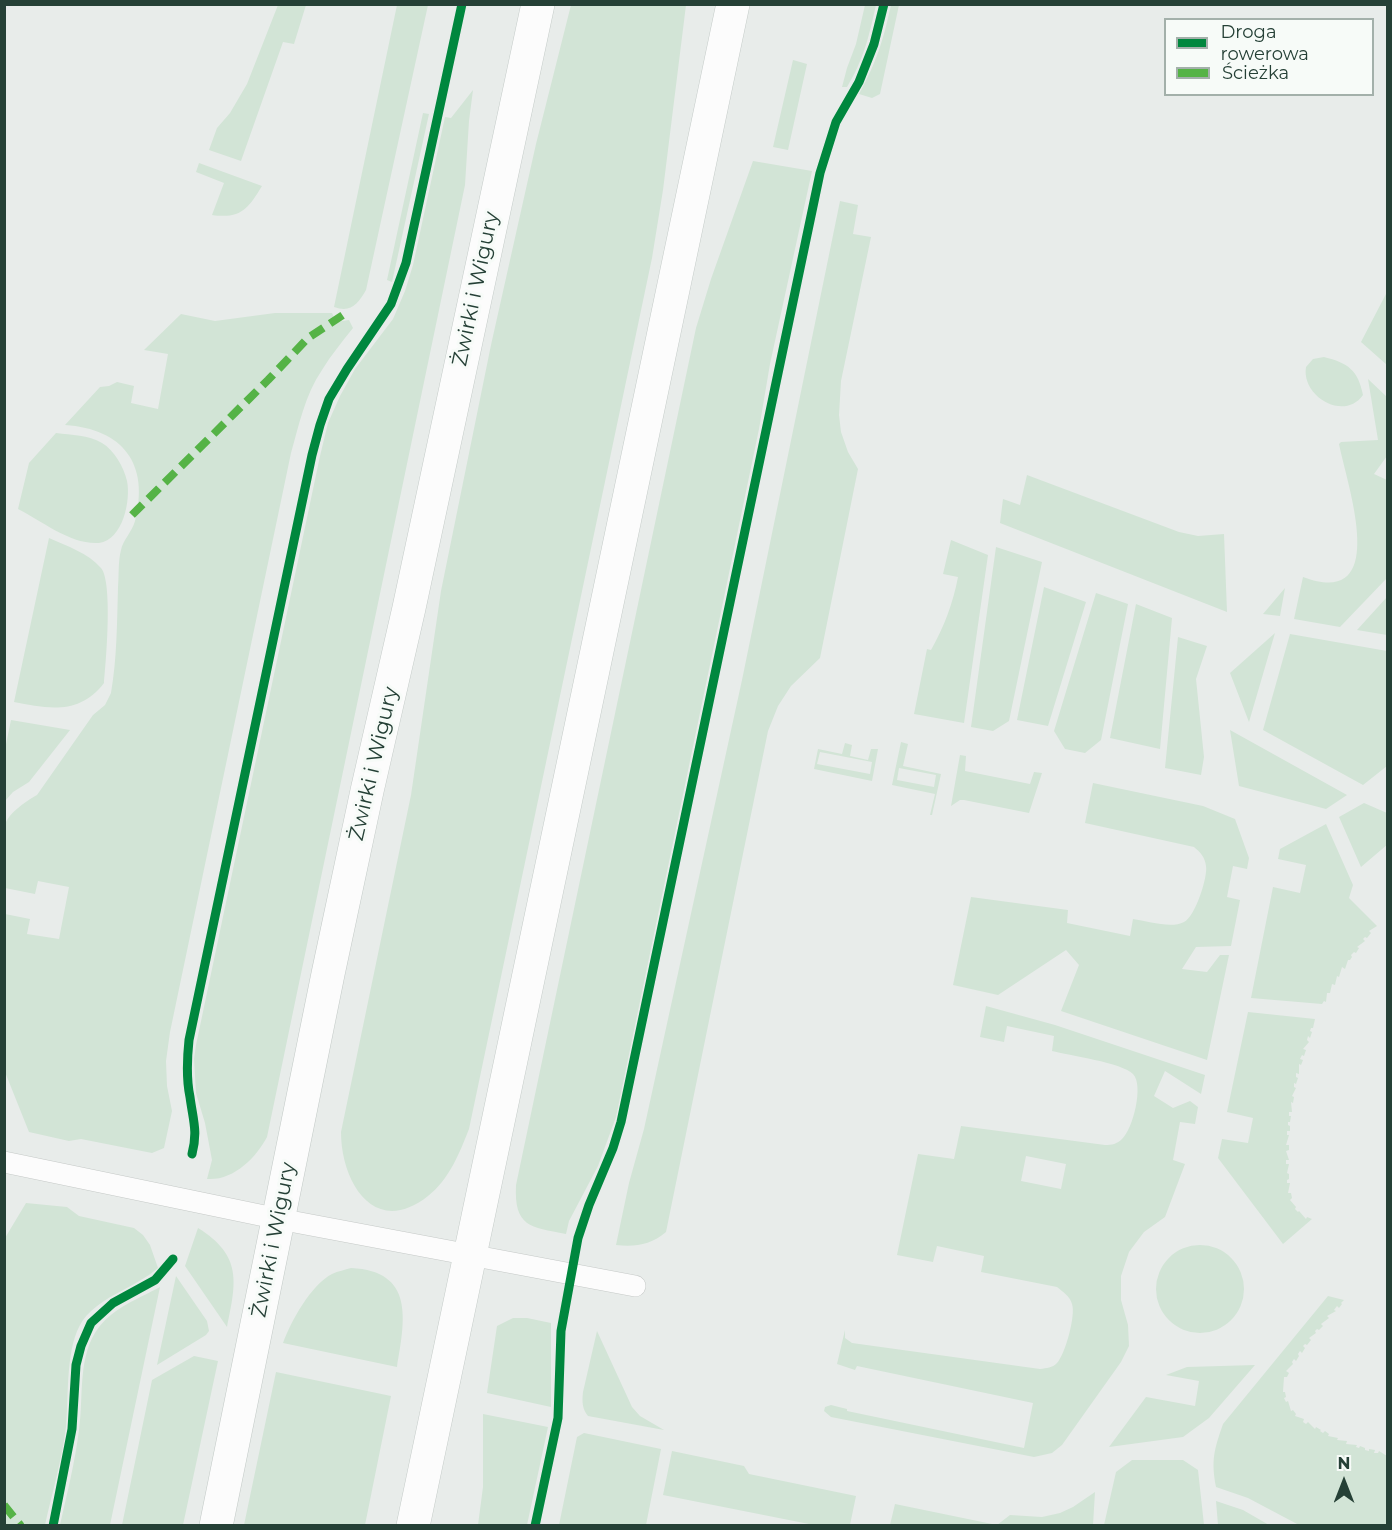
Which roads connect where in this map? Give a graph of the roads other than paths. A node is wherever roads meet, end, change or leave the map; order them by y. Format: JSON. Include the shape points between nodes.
{"nodes":[{"id":1,"x":538,"y":4,"type":"edge"},
{"id":2,"x":733,"y":4,"type":"edge"},
{"id":3,"x":4,"y":1162,"type":"edge"},
{"id":4,"x":279,"y":1219,"type":"junction"},
{"id":5,"x":469,"y":1256,"type":"junction"},
{"id":6,"x":635,"y":1286,"type":"dead end"},
{"id":7,"x":216,"y":1526,"type":"edge"},
{"id":8,"x":413,"y":1526,"type":"edge"}],
"edges":[{"from":1,"to":4,"type":"main road","name":"Żwirki i Wigury"},
{"from":2,"to":5,"type":"main road"},
{"from":3,"to":4,"type":"lane"},
{"from":4,"to":5,"type":"lane"},
{"from":4,"to":7,"type":"main road","name":"Żwirki i Wigury"},
{"from":5,"to":6,"type":"lane"},
{"from":5,"to":8,"type":"main road"}]}
